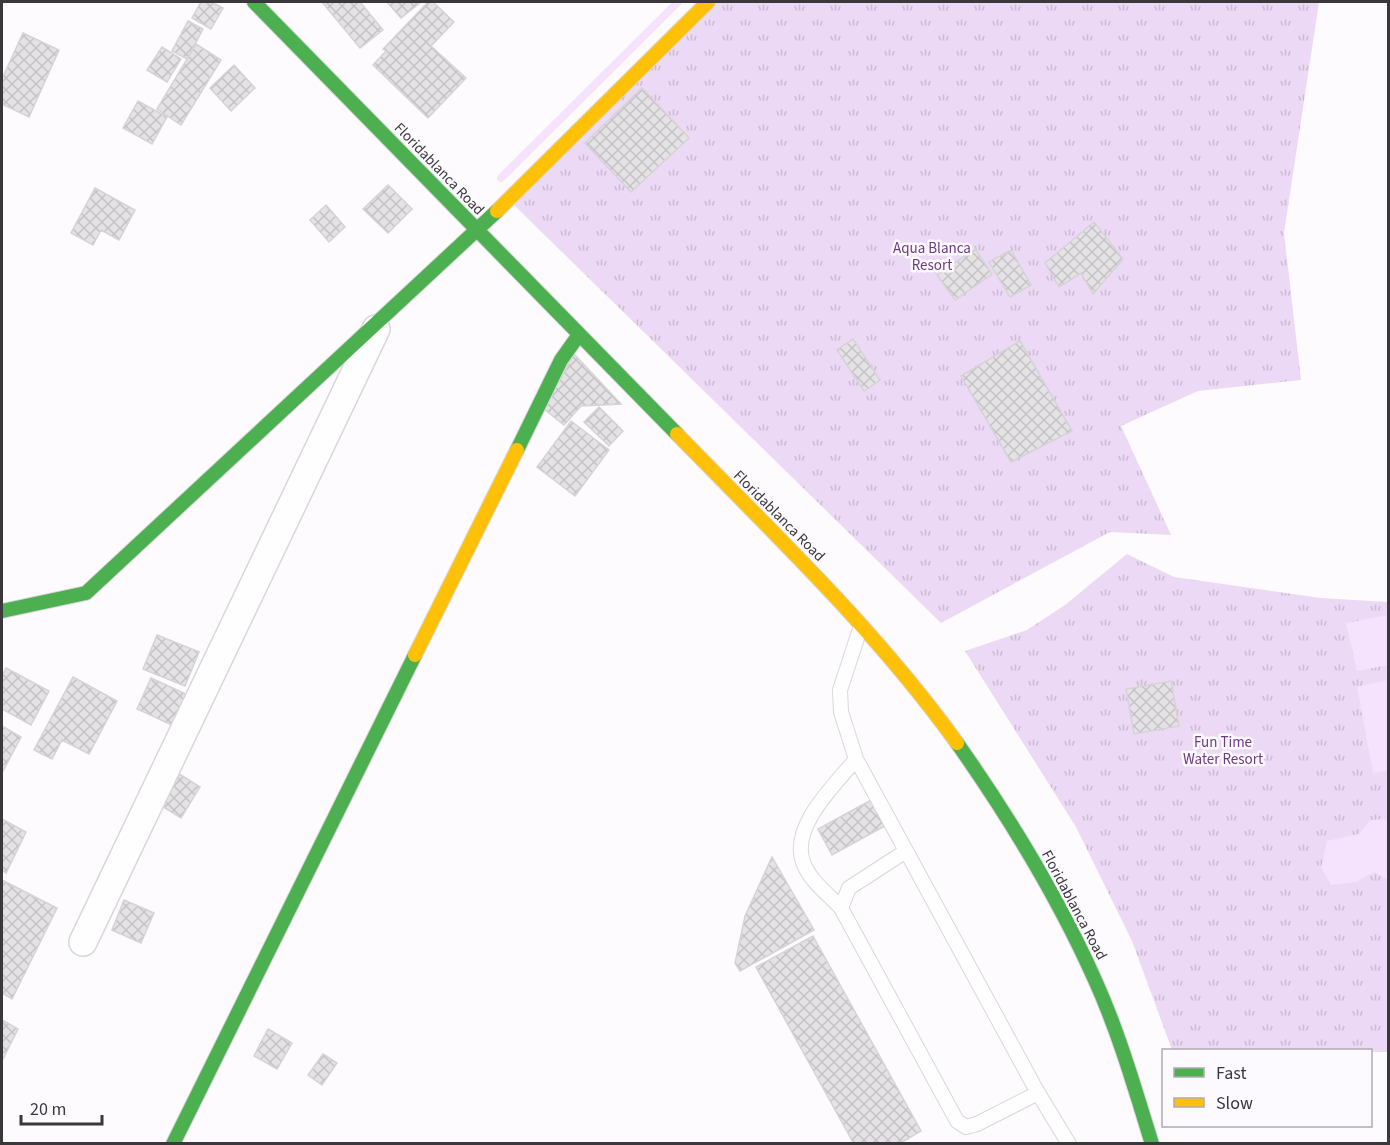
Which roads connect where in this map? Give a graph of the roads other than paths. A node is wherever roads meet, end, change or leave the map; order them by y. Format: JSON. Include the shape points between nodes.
{"nodes":[{"id":1,"x":254,"y":2,"type":"edge"},
{"id":2,"x":708,"y":2,"type":"edge"},
{"id":3,"x":476,"y":232,"type":"junction"},
{"id":4,"x":379,"y":323,"type":"junction"},
{"id":5,"x":578,"y":336,"type":"junction"},
{"id":6,"x":2,"y":611,"type":"edge"},
{"id":7,"x":861,"y":627,"type":"junction"},
{"id":8,"x":856,"y":759,"type":"junction"},
{"id":9,"x":906,"y":851,"type":"junction"},
{"id":10,"x":841,"y":908,"type":"junction"},
{"id":11,"x":83,"y":942,"type":"dead end"},
{"id":12,"x":1038,"y":1093,"type":"junction"},
{"id":13,"x":173,"y":1143,"type":"edge"},
{"id":14,"x":1069,"y":1143,"type":"edge"},
{"id":15,"x":1152,"y":1143,"type":"edge"}],
"edges":[{"from":1,"to":3,"type":"street","name":"Floridablanca Road"},
{"from":2,"to":3,"type":"street"},
{"from":3,"to":4,"type":"street"},
{"from":3,"to":5,"type":"street","name":"Floridablanca Road"},
{"from":4,"to":6,"type":"street","via":[[86,593]]},
{"from":4,"to":11,"type":"street"},
{"from":5,"to":7,"type":"street","name":"Floridablanca Road"},
{"from":5,"to":13,"type":"street","via":[[561,360]]},
{"from":7,"to":8,"type":"lane","via":[[840,690],[841,712]]},
{"from":7,"to":15,"type":"street","name":"Floridablanca Road","via":[[968,758],[1030,857],[1094,980],[1128,1066]]},
{"from":8,"to":9,"type":"lane"},
{"from":8,"to":10,"type":"lane","via":[[808,818],[801,840],[802,861],[813,879]]},
{"from":9,"to":10,"type":"lane","via":[[849,888]]},
{"from":9,"to":12,"type":"lane"},
{"from":10,"to":12,"type":"lane","via":[[957,1121],[966,1127],[977,1124]]},
{"from":12,"to":14,"type":"lane"}]}
